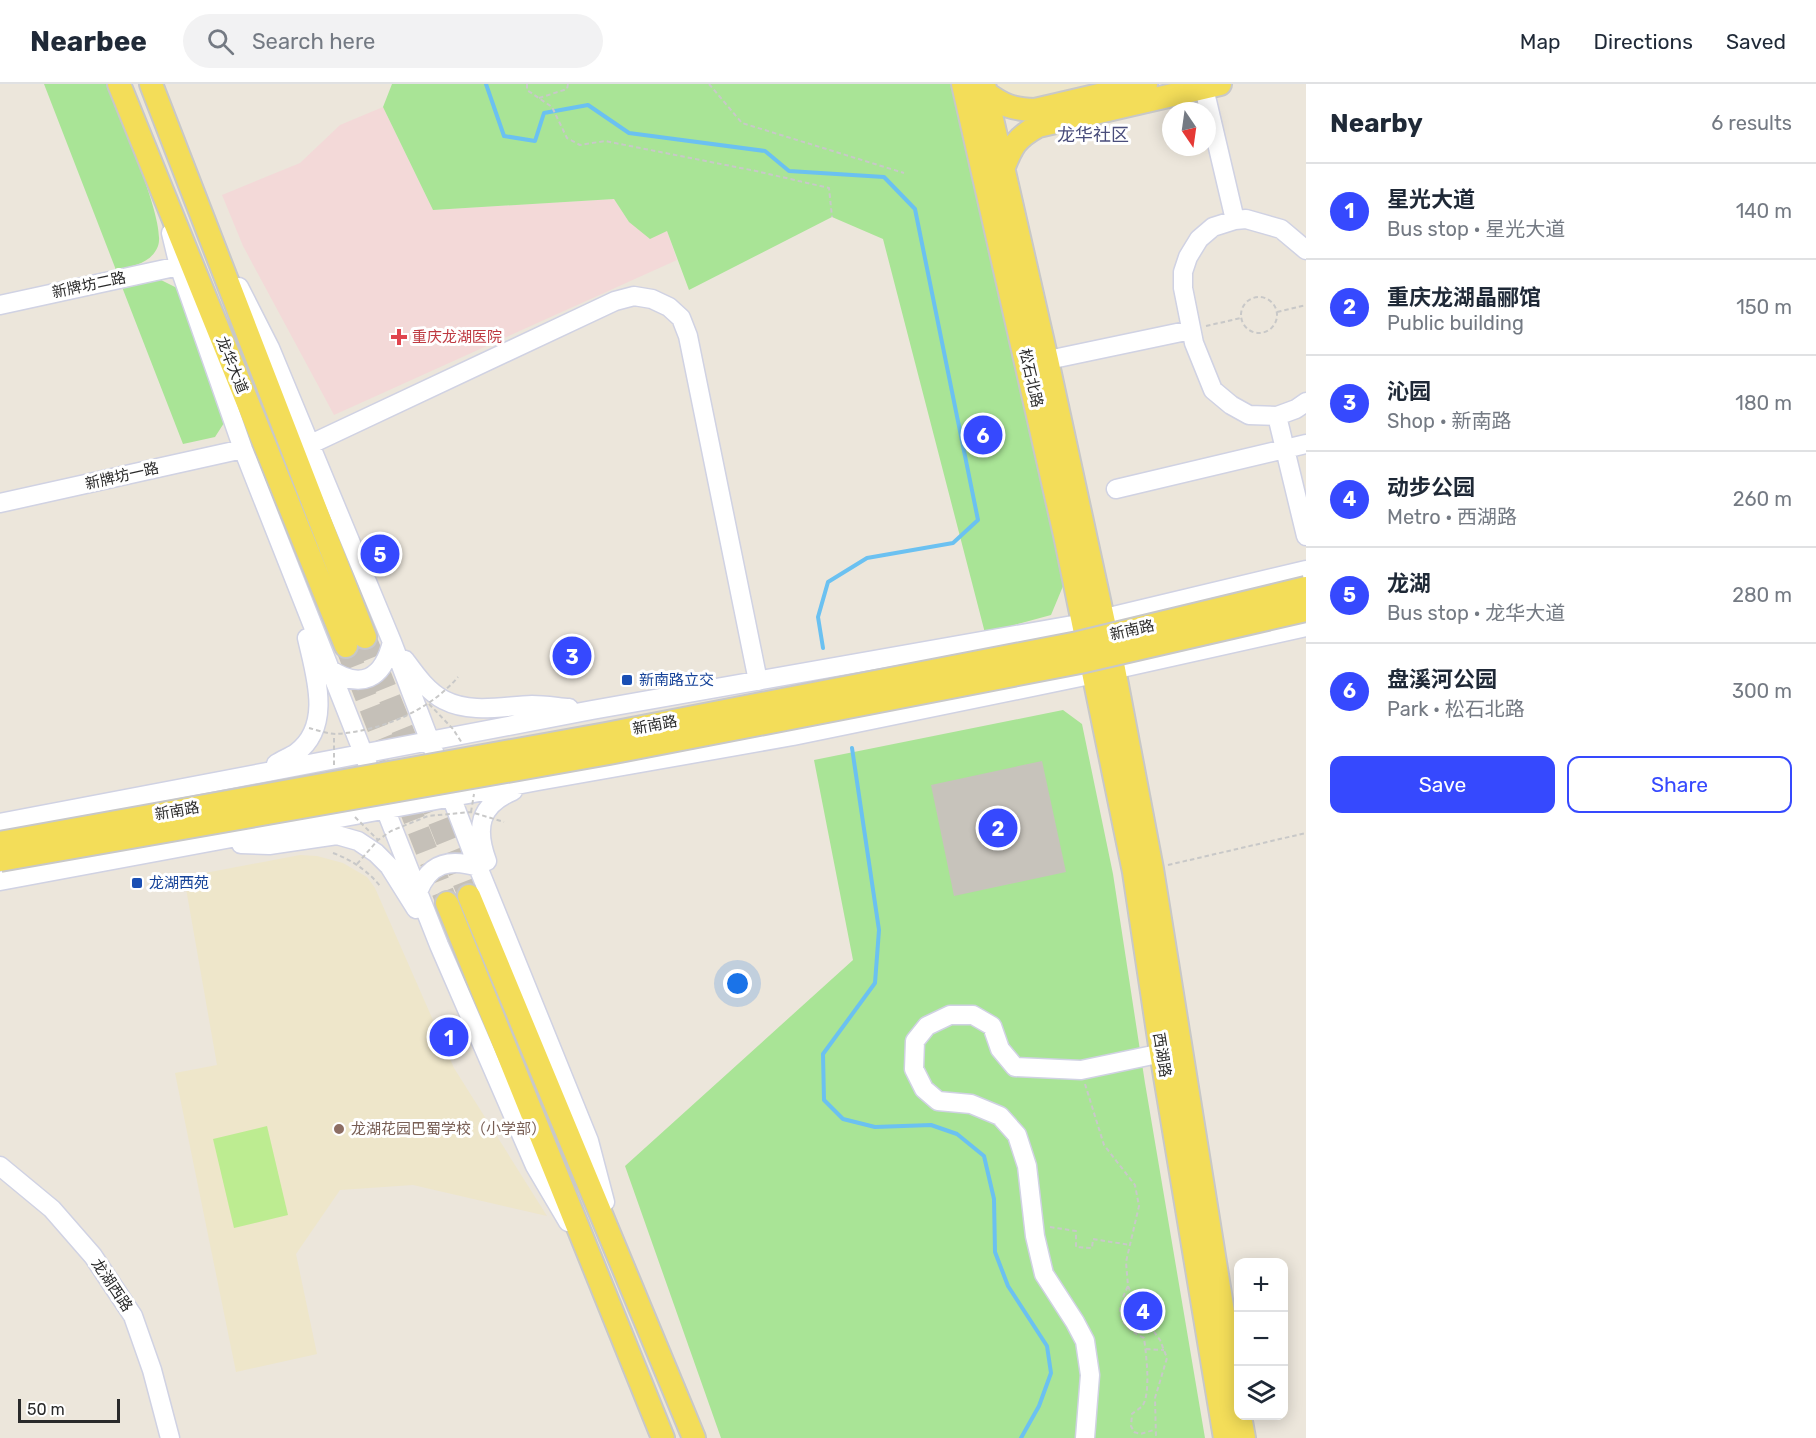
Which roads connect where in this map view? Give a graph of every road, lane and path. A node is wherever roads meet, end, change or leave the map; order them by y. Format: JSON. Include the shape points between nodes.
{"nodes":[{"id":1,"x":119,"y":84,"type":"edge"},
{"id":2,"x":151,"y":84,"type":"edge"},
{"id":3,"x":527,"y":84,"type":"edge"},
{"id":4,"x":568,"y":84,"type":"edge"},
{"id":5,"x":709,"y":84,"type":"edge"},
{"id":6,"x":963,"y":84,"type":"edge"},
{"id":7,"x":1146,"y":84,"type":"edge"},
{"id":8,"x":1212,"y":86,"type":"edge"},
{"id":9,"x":985,"y":88,"type":"edge"},
{"id":10,"x":539,"y":98,"type":"junction"},
{"id":11,"x":1004,"y":169,"type":"junction"},
{"id":12,"x":904,"y":173,"type":"dead end"},
{"id":13,"x":158,"y":182,"type":"junction"},
{"id":14,"x":201,"y":215,"type":"junction"},
{"id":15,"x":832,"y":217,"type":"dead end"},
{"id":16,"x":1235,"y":220,"type":"junction"},
{"id":17,"x":1306,"y":250,"type":"edge"},
{"id":18,"x":179,"y":266,"type":"junction"},
{"id":19,"x":0,"y":305,"type":"edge"},
{"id":20,"x":1306,"y":305,"type":"edge"},
{"id":21,"x":1276,"y":312,"type":"junction"},
{"id":22,"x":1241,"y":318,"type":"junction"},
{"id":23,"x":1191,"y":330,"type":"junction"},
{"id":24,"x":1037,"y":362,"type":"junction"},
{"id":25,"x":1306,"y":402,"type":"edge"},
{"id":26,"x":1277,"y":416,"type":"junction"},
{"id":27,"x":311,"y":444,"type":"junction"},
{"id":28,"x":1306,"y":444,"type":"edge"},
{"id":29,"x":243,"y":449,"type":"junction"},
{"id":30,"x":1285,"y":449,"type":"junction"},
{"id":31,"x":1116,"y":489,"type":"dead end"},
{"id":32,"x":0,"y":503,"type":"edge"},
{"id":33,"x":1306,"y":536,"type":"edge"},
{"id":34,"x":1306,"y":570,"type":"edge"},
{"id":35,"x":1306,"y":588,"type":"edge"},
{"id":36,"x":298,"y":592,"type":"junction"},
{"id":37,"x":1306,"y":610,"type":"edge"},
{"id":38,"x":1094,"y":620,"type":"junction"},
{"id":39,"x":1306,"y":627,"type":"edge"},
{"id":40,"x":392,"y":642,"type":"junction"},
{"id":41,"x":328,"y":668,"type":"junction"},
{"id":42,"x":1104,"y":672,"type":"junction"},
{"id":43,"x":458,"y":677,"type":"dead end"},
{"id":44,"x":758,"y":681,"type":"junction"},
{"id":45,"x":451,"y":685,"type":"junction"},
{"id":46,"x":456,"y":688,"type":"dead end"},
{"id":47,"x":592,"y":710,"type":"junction"},
{"id":48,"x":309,"y":728,"type":"dead end"},
{"id":49,"x":430,"y":741,"type":"junction"},
{"id":50,"x":364,"y":752,"type":"junction"},
{"id":51,"x":259,"y":773,"type":"junction"},
{"id":52,"x":538,"y":781,"type":"junction"},
{"id":53,"x":451,"y":797,"type":"junction"},
{"id":54,"x":386,"y":810,"type":"junction"},
{"id":55,"x":500,"y":814,"type":"dead end"},
{"id":56,"x":496,"y":820,"type":"junction"},
{"id":57,"x":504,"y":822,"type":"dead end"},
{"id":58,"x":0,"y":823,"type":"edge"},
{"id":59,"x":494,"y":828,"type":"dead end"},
{"id":60,"x":1306,"y":834,"type":"edge"},
{"id":61,"x":0,"y":843,"type":"edge"},
{"id":62,"x":203,"y":843,"type":"junction"},
{"id":63,"x":332,"y":852,"type":"dead end"},
{"id":64,"x":0,"y":860,"type":"edge"},
{"id":65,"x":357,"y":864,"type":"junction"},
{"id":66,"x":478,"y":867,"type":"junction"},
{"id":67,"x":1152,"y":869,"type":"junction"},
{"id":68,"x":0,"y":881,"type":"edge"},
{"id":69,"x":381,"y":887,"type":"dead end"},
{"id":70,"x":418,"y":891,"type":"junction"},
{"id":71,"x":469,"y":896,"type":"tunnel mouth"},
{"id":72,"x":447,"y":903,"type":"tunnel mouth"},
{"id":73,"x":504,"y":932,"type":"junction"},
{"id":74,"x":438,"y":945,"type":"junction"},
{"id":75,"x":1171,"y":1051,"type":"junction"},
{"id":76,"x":1081,"y":1070,"type":"junction"},
{"id":77,"x":0,"y":1166,"type":"edge"},
{"id":78,"x":1034,"y":1226,"type":"junction"},
{"id":79,"x":1130,"y":1245,"type":"junction"},
{"id":80,"x":617,"y":1251,"type":"junction"},
{"id":81,"x":591,"y":1261,"type":"junction"},
{"id":82,"x":1128,"y":1286,"type":"junction"},
{"id":83,"x":1132,"y":1295,"type":"junction"},
{"id":84,"x":1151,"y":1328,"type":"junction"},
{"id":85,"x":1146,"y":1349,"type":"junction"},
{"id":86,"x":1164,"y":1350,"type":"junction"},
{"id":87,"x":1234,"y":1380,"type":"edge"},
{"id":88,"x":1241,"y":1420,"type":"edge"},
{"id":89,"x":1156,"y":1430,"type":"junction"},
{"id":90,"x":170,"y":1438,"type":"edge"},
{"id":91,"x":663,"y":1438,"type":"edge"},
{"id":92,"x":694,"y":1438,"type":"edge"},
{"id":93,"x":1085,"y":1438,"type":"edge"},
{"id":94,"x":1156,"y":1438,"type":"edge"},
{"id":95,"x":1225,"y":1438,"type":"edge"},
{"id":96,"x":1244,"y":1438,"type":"edge"}],
"edges":[{"from":1,"to":13,"type":"main road","name":"龙华大道"},
{"from":2,"to":14,"type":"main road","name":"龙华大道"},
{"from":3,"to":10,"type":"path","via":[[527,90]]},
{"from":4,"to":10,"type":"path","via":[[567,89]]},
{"from":5,"to":12,"type":"path","via":[[742,123]]},
{"from":6,"to":24,"type":"main road","name":"松石北路"},
{"from":7,"to":9,"type":"main road","via":[[1035,110],[1002,105]]},
{"from":8,"to":11,"type":"main road","via":[[1038,126],[1022,135],[1011,148]]},
{"from":8,"to":16,"type":"street"},
{"from":9,"to":11,"type":"main road","name":"松石北路"},
{"from":10,"to":15,"type":"path","via":[[552,107],[567,138],[580,145],[605,141],[829,188]]},
{"from":11,"to":24,"type":"main road","name":"松石北路"},
{"from":13,"to":14,"type":"main road","name":"龙华大道","via":[[356,641]]},
{"from":13,"to":18,"type":"street"},
{"from":14,"to":27,"type":"street","via":[[270,348]]},
{"from":16,"to":17,"type":"street","via":[[1246,219],[1281,229]]},
{"from":16,"to":23,"type":"street","via":[[1214,227],[1199,239],[1188,257],[1183,272]]},
{"from":18,"to":19,"type":"street","name":"新牌坊二路"},
{"from":18,"to":29,"type":"street"},
{"from":20,"to":21,"type":"path"},
{"from":21,"to":22,"type":"path","via":[[1268,299],[1255,297],[1245,304]]},
{"from":21,"to":22,"type":"path","via":[[1273,326],[1262,333],[1250,331]]},
{"from":22,"to":23,"type":"path"},
{"from":23,"to":24,"type":"street"},
{"from":23,"to":26,"type":"street","via":[[1213,390],[1249,415]]},
{"from":24,"to":38,"type":"main road","name":"松石北路"},
{"from":25,"to":26,"type":"street"},
{"from":26,"to":30,"type":"street"},
{"from":27,"to":40,"type":"street"},
{"from":27,"to":44,"type":"street","via":[[615,301],[634,296],[669,307],[681,318],[688,336]]},
{"from":28,"to":30,"type":"street"},
{"from":29,"to":32,"type":"street","name":"新牌坊一路"},
{"from":29,"to":36,"type":"street"},
{"from":30,"to":31,"type":"street"},
{"from":30,"to":33,"type":"street"},
{"from":34,"to":38,"type":"street","name":"新南路"},
{"from":35,"to":61,"type":"main road","name":"新南路","bridge":true,"via":[[1044,650]]},
{"from":36,"to":41,"type":"street"},
{"from":36,"to":51,"type":"street","via":[[319,710],[309,739],[297,752]]},
{"from":37,"to":64,"type":"main road","name":"新南路","bridge":true,"via":[[1080,662],[678,739]]},
{"from":38,"to":42,"type":"main road","name":"松石北路"},
{"from":38,"to":44,"type":"street","name":"新南路"},
{"from":39,"to":42,"type":"street"},
{"from":40,"to":41,"type":"street","via":[[383,667],[372,676],[351,680]]},
{"from":40,"to":47,"type":"street","via":[[417,676],[444,700],[491,708],[533,705]]},
{"from":40,"to":49,"type":"street"},
{"from":41,"to":50,"type":"street"},
{"from":42,"to":52,"type":"street","via":[[793,735]]},
{"from":42,"to":67,"type":"main road","name":"西湖路"},
{"from":42,"to":75,"type":"main road","name":"西湖路","via":[[1134,872]]},
{"from":43,"to":45,"type":"path","bridge":true},
{"from":44,"to":47,"type":"street","name":"新南路"},
{"from":45,"to":46,"type":"path","bridge":true},
{"from":45,"to":48,"type":"path","bridge":true,"via":[[420,708],[374,727],[334,734]]},
{"from":47,"to":49,"type":"street","name":"新南路"},
{"from":49,"to":50,"type":"street","name":"新南路"},
{"from":49,"to":53,"type":"street"},
{"from":50,"to":51,"type":"street","name":"新南路"},
{"from":50,"to":54,"type":"street"},
{"from":51,"to":58,"type":"street","name":"新南路"},
{"from":52,"to":53,"type":"street"},
{"from":52,"to":73,"type":"street","via":[[493,802],[480,827],[480,841],[496,886]]},
{"from":53,"to":54,"type":"street"},
{"from":53,"to":66,"type":"street"},
{"from":54,"to":62,"type":"street"},
{"from":54,"to":70,"type":"street"},
{"from":55,"to":56,"type":"path","bridge":true},
{"from":56,"to":57,"type":"path","bridge":true},
{"from":56,"to":59,"type":"path"},
{"from":56,"to":65,"type":"path","bridge":true,"via":[[471,812],[429,816],[391,831]]},
{"from":60,"to":67,"type":"path"},
{"from":62,"to":68,"type":"street"},
{"from":62,"to":74,"type":"street","via":[[269,845],[337,835],[358,841],[389,866]]},
{"from":63,"to":65,"type":"path"},
{"from":65,"to":69,"type":"path"},
{"from":66,"to":70,"type":"street","via":[[462,861],[447,863],[423,878]]},
{"from":66,"to":73,"type":"street"},
{"from":67,"to":75,"type":"main road","name":"西湖路"},
{"from":70,"to":74,"type":"street"},
{"from":71,"to":80,"type":"main road"},
{"from":72,"to":81,"type":"main road"},
{"from":73,"to":80,"type":"street","via":[[589,1141]]},
{"from":74,"to":81,"type":"street","via":[[535,1166]]},
{"from":75,"to":76,"type":"street"},
{"from":75,"to":87,"type":"main road","name":"西湖路"},
{"from":75,"to":95,"type":"main road","name":"西湖路"},
{"from":76,"to":78,"type":"street","via":[[1015,1067],[1000,1049],[992,1026],[973,1015],[950,1015],[927,1026],[915,1041],[914,1069],[924,1089],[938,1101],[971,1104],[1000,1116],[1017,1135],[1027,1166]]},
{"from":76,"to":79,"type":"path","via":[[1104,1145],[1135,1185],[1139,1206]]},
{"from":77,"to":90,"type":"street","name":"龙湖西路","via":[[59,1217],[93,1256],[133,1316]]},
{"from":78,"to":79,"type":"path","via":[[1076,1231],[1076,1247],[1092,1248],[1093,1239]]},
{"from":78,"to":93,"type":"street","via":[[1044,1274],[1084,1341],[1090,1375]]},
{"from":79,"to":82,"type":"path","via":[[1126,1262]]},
{"from":80,"to":92,"type":"main road"},
{"from":81,"to":91,"type":"main road"},
{"from":82,"to":83,"type":"path"},
{"from":82,"to":85,"type":"path","via":[[1120,1302],[1121,1318],[1126,1328],[1144,1338]]},
{"from":83,"to":84,"type":"path"},
{"from":83,"to":84,"type":"path","via":[[1126,1308],[1129,1318],[1137,1327]]},
{"from":84,"to":86,"type":"path"},
{"from":85,"to":86,"type":"path"},
{"from":85,"to":89,"type":"path","via":[[1147,1384],[1143,1404],[1132,1414],[1131,1426],[1140,1434]]},
{"from":86,"to":89,"type":"path","via":[[1167,1358],[1155,1398]]},
{"from":88,"to":96,"type":"main road"},
{"from":89,"to":94,"type":"path"}]}
